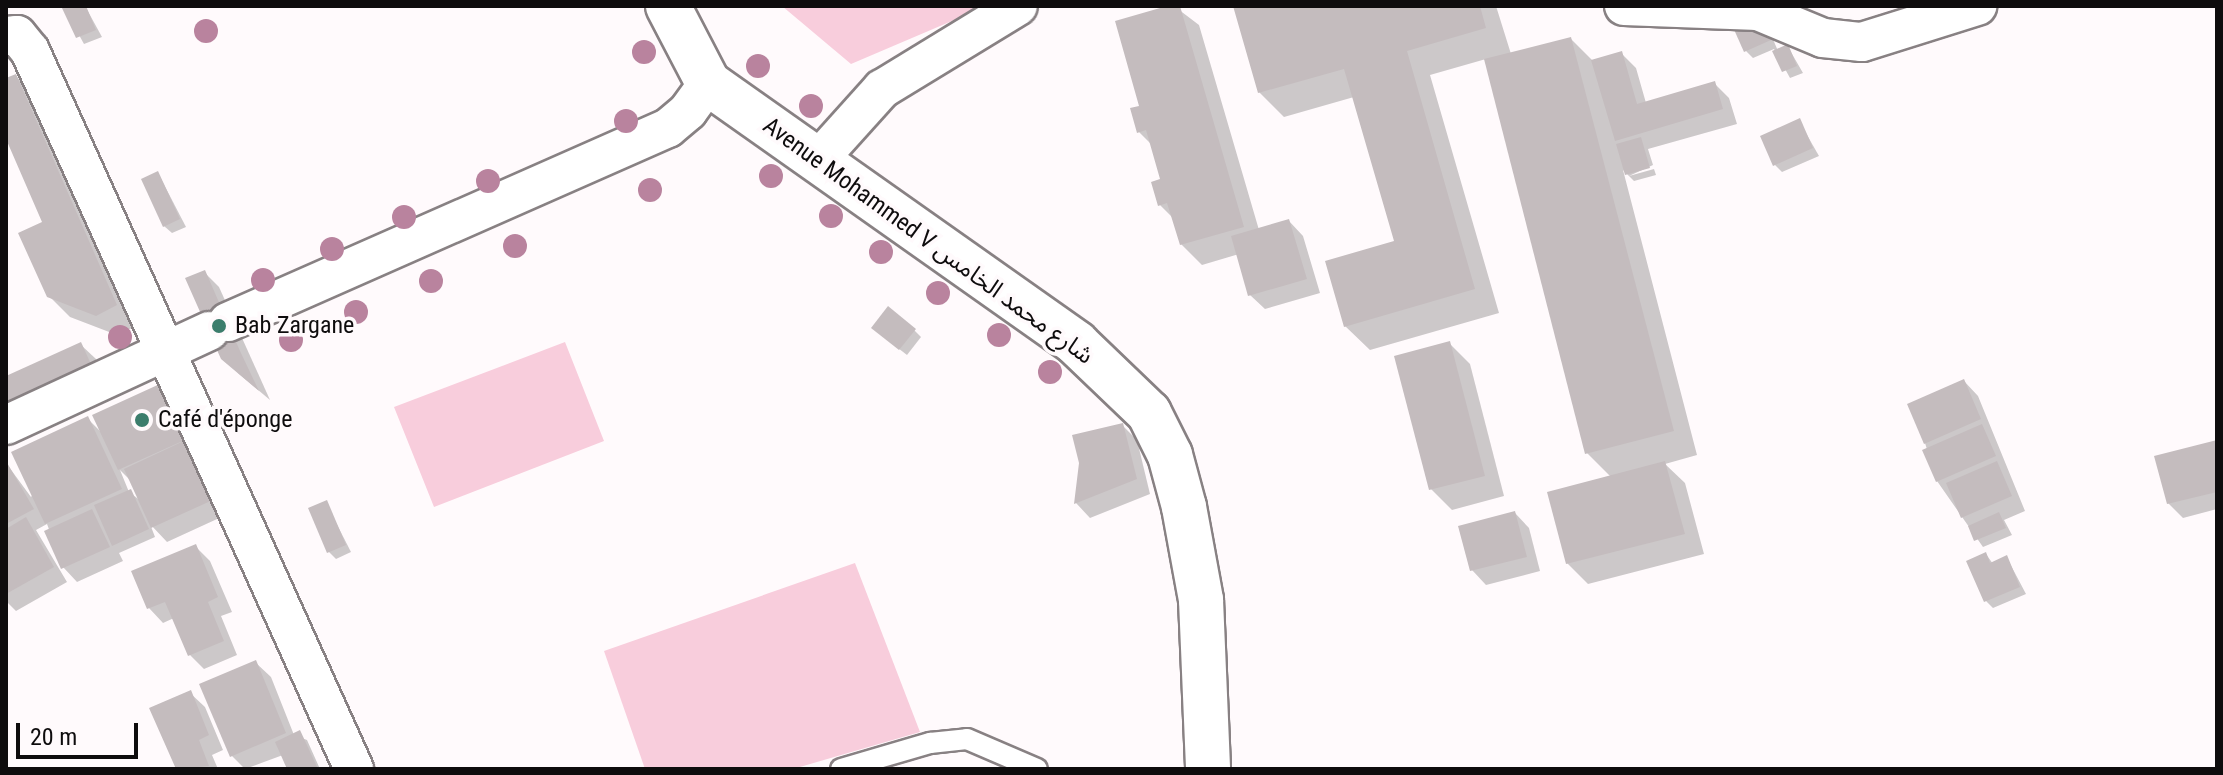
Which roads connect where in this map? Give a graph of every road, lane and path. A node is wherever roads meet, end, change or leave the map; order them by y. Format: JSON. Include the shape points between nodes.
{"nodes":[{"id":1,"x":668,"y":6,"type":"edge"},
{"id":2,"x":1018,"y":6,"type":"edge"},
{"id":3,"x":1624,"y":6,"type":"edge"},
{"id":4,"x":1977,"y":6,"type":"edge"},
{"id":5,"x":6,"y":36,"type":"edge"},
{"id":6,"x":708,"y":83,"type":"junction"},
{"id":7,"x":818,"y":160,"type":"junction"},
{"id":8,"x":165,"y":350,"type":"junction"},
{"id":9,"x":6,"y":425,"type":"edge"},
{"id":10,"x":354,"y":769,"type":"edge"},
{"id":11,"x":841,"y":769,"type":"edge"},
{"id":12,"x":1037,"y":769,"type":"edge"},
{"id":13,"x":1208,"y":769,"type":"edge"}],
"edges":[{"from":1,"to":6,"type":"main road","name":"Avenue Mohammed V شارع محمد الخامس"},
{"from":2,"to":7,"type":"street","via":[[882,89]]},
{"from":3,"to":4,"type":"street","via":[[1758,11],[1823,38],[1862,42]]},
{"from":5,"to":8,"type":"street","via":[[17,35],[30,51]]},
{"from":6,"to":7,"type":"main road","name":"Avenue Mohammed V شارع محمد الخامس"},
{"from":6,"to":8,"type":"street","via":[[668,128]]},
{"from":7,"to":13,"type":"main road","name":"Avenue Mohammed V شارع محمد الخامس","via":[[1076,343],[1149,413],[1170,455],[1201,600]]},
{"from":8,"to":9,"type":"street"},
{"from":8,"to":10,"type":"street"},
{"from":11,"to":12,"type":"lane","via":[[930,743],[967,739]]}]}
